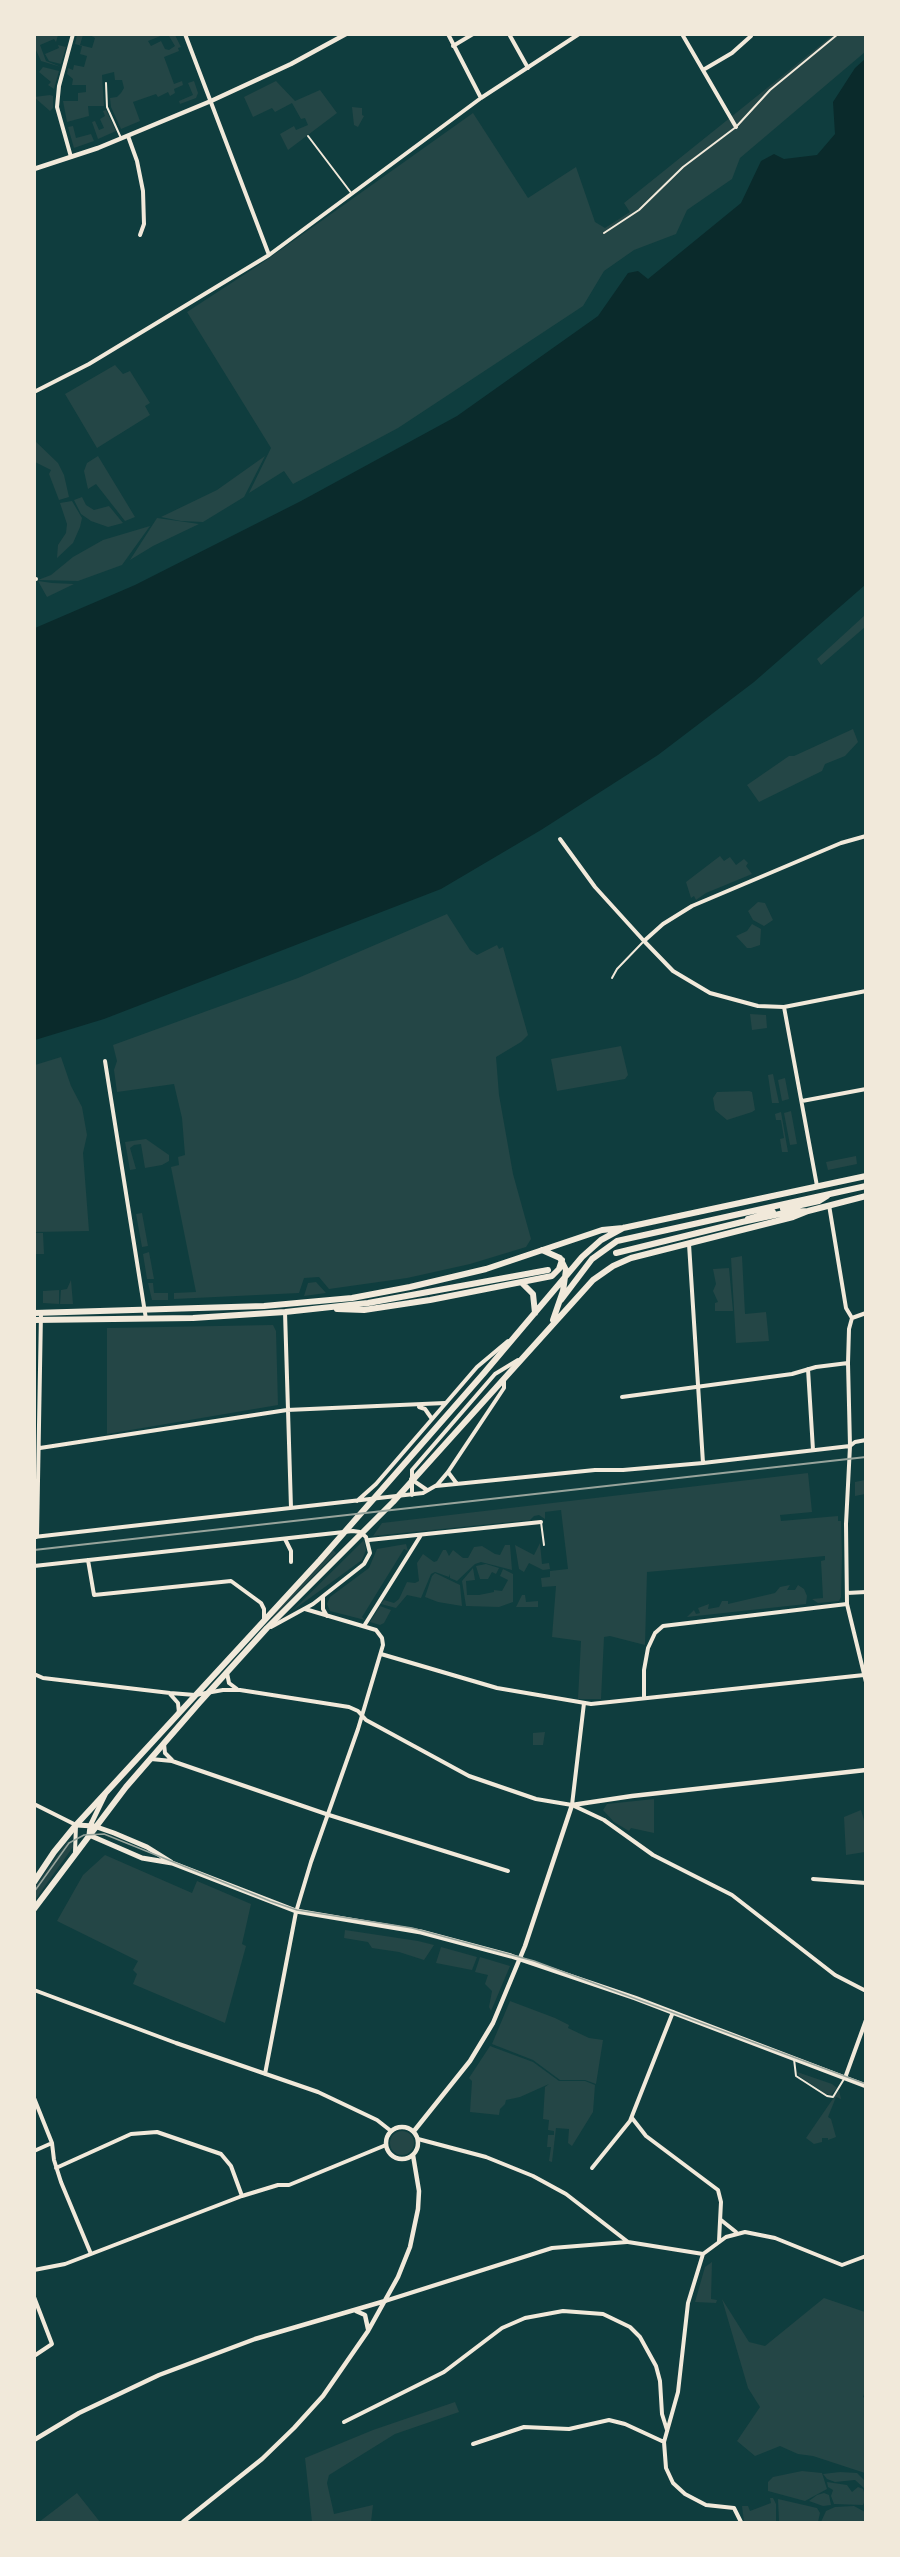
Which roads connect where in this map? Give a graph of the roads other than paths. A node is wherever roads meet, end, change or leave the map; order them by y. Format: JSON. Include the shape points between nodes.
{"nodes":[{"id":1,"x":73,"y":34,"type":"edge"},
{"id":2,"x":185,"y":34,"type":"edge"},
{"id":3,"x":346,"y":34,"type":"edge"},
{"id":4,"x":448,"y":34,"type":"edge"},
{"id":5,"x":473,"y":34,"type":"edge"},
{"id":6,"x":509,"y":34,"type":"edge"},
{"id":7,"x":579,"y":34,"type":"edge"},
{"id":8,"x":682,"y":34,"type":"edge"},
{"id":9,"x":838,"y":34,"type":"edge"},
{"id":10,"x":750,"y":36,"type":"dead end"},
{"id":11,"x":453,"y":46,"type":"junction"},
{"id":12,"x":528,"y":68,"type":"junction"},
{"id":13,"x":703,"y":70,"type":"junction"},
{"id":14,"x":106,"y":83,"type":"dead end"},
{"id":15,"x":481,"y":98,"type":"junction"},
{"id":16,"x":211,"y":101,"type":"junction"},
{"id":17,"x":736,"y":127,"type":"junction"},
{"id":18,"x":128,"y":136,"type":"junction"},
{"id":19,"x":308,"y":136,"type":"dead end"},
{"id":20,"x":121,"y":138,"type":"junction"},
{"id":21,"x":71,"y":157,"type":"junction"},
{"id":22,"x":34,"y":169,"type":"edge"},
{"id":23,"x":352,"y":194,"type":"junction"},
{"id":24,"x":604,"y":233,"type":"dead end"},
{"id":25,"x":140,"y":235,"type":"dead end"},
{"id":26,"x":269,"y":255,"type":"junction"},
{"id":27,"x":34,"y":392,"type":"edge"},
{"id":28,"x":866,"y":836,"type":"edge"},
{"id":29,"x":561,"y":839,"type":"dead end"},
{"id":30,"x":644,"y":941,"type":"junction"},
{"id":31,"x":612,"y":978,"type":"dead end"},
{"id":32,"x":866,"y":991,"type":"edge"},
{"id":33,"x":784,"y":1007,"type":"junction"},
{"id":34,"x":105,"y":1061,"type":"dead end"},
{"id":35,"x":866,"y":1089,"type":"edge"},
{"id":36,"x":802,"y":1101,"type":"junction"},
{"id":37,"x":866,"y":1176,"type":"edge"},
{"id":38,"x":817,"y":1186,"type":"junction"},
{"id":39,"x":866,"y":1186,"type":"edge"},
{"id":40,"x":829,"y":1195,"type":"junction"},
{"id":41,"x":818,"y":1196,"type":"junction"},
{"id":42,"x":866,"y":1196,"type":"edge"},
{"id":43,"x":829,"y":1205,"type":"junction"},
{"id":44,"x":808,"y":1210,"type":"junction"},
{"id":45,"x":742,"y":1222,"type":"junction"},
{"id":46,"x":623,"y":1228,"type":"junction"},
{"id":47,"x":689,"y":1244,"type":"junction"},
{"id":48,"x":542,"y":1250,"type":"junction"},
{"id":49,"x":616,"y":1253,"type":"dead end"},
{"id":50,"x":562,"y":1260,"type":"junction"},
{"id":51,"x":548,"y":1270,"type":"dead end"},
{"id":52,"x":566,"y":1276,"type":"junction"},
{"id":53,"x":522,"y":1283,"type":"junction"},
{"id":54,"x":561,"y":1300,"type":"junction"},
{"id":55,"x":324,"y":1308,"type":"junction"},
{"id":56,"x":146,"y":1311,"type":"junction"},
{"id":57,"x":285,"y":1312,"type":"junction"},
{"id":58,"x":535,"y":1313,"type":"junction"},
{"id":59,"x":866,"y":1313,"type":"edge"},
{"id":60,"x":38,"y":1317,"type":"edge"},
{"id":61,"x":852,"y":1318,"type":"junction"},
{"id":62,"x":146,"y":1319,"type":"junction"},
{"id":63,"x":552,"y":1324,"type":"junction"},
{"id":64,"x":516,"y":1335,"type":"junction"},
{"id":65,"x":520,"y":1359,"type":"junction"},
{"id":66,"x":848,"y":1363,"type":"junction"},
{"id":67,"x":808,"y":1369,"type":"junction"},
{"id":68,"x":504,"y":1378,"type":"junction"},
{"id":69,"x":699,"y":1386,"type":"junction"},
{"id":70,"x":622,"y":1397,"type":"dead end"},
{"id":71,"x":445,"y":1403,"type":"junction"},
{"id":72,"x":416,"y":1405,"type":"junction"},
{"id":73,"x":287,"y":1410,"type":"junction"},
{"id":74,"x":432,"y":1419,"type":"junction"},
{"id":75,"x":866,"y":1440,"type":"edge"},
{"id":76,"x":850,"y":1446,"type":"junction"},
{"id":77,"x":40,"y":1448,"type":"junction"},
{"id":78,"x":813,"y":1450,"type":"junction"},
{"id":79,"x":704,"y":1463,"type":"junction"},
{"id":80,"x":448,"y":1472,"type":"junction"},
{"id":81,"x":411,"y":1479,"type":"junction"},
{"id":82,"x":376,"y":1484,"type":"junction"},
{"id":83,"x":457,"y":1484,"type":"junction"},
{"id":84,"x":435,"y":1486,"type":"junction"},
{"id":85,"x":428,"y":1490,"type":"junction"},
{"id":86,"x":412,"y":1495,"type":"junction"},
{"id":87,"x":379,"y":1499,"type":"junction"},
{"id":88,"x":356,"y":1502,"type":"junction"},
{"id":89,"x":294,"y":1508,"type":"junction"},
{"id":90,"x":541,"y":1522,"type":"joint"},
{"id":91,"x":421,"y":1535,"type":"junction"},
{"id":92,"x":38,"y":1537,"type":"edge"},
{"id":93,"x":285,"y":1539,"type":"junction"},
{"id":94,"x":369,"y":1540,"type":"junction"},
{"id":95,"x":543,"y":1545,"type":"dead end"},
{"id":96,"x":88,"y":1560,"type":"junction"},
{"id":97,"x":291,"y":1562,"type":"dead end"},
{"id":98,"x":34,"y":1566,"type":"edge"},
{"id":99,"x":847,"y":1593,"type":"junction"},
{"id":100,"x":866,"y":1593,"type":"edge"},
{"id":101,"x":322,"y":1597,"type":"junction"},
{"id":102,"x":847,"y":1604,"type":"junction"},
{"id":103,"x":305,"y":1609,"type":"junction"},
{"id":104,"x":328,"y":1617,"type":"junction"},
{"id":105,"x":264,"y":1620,"type":"junction"},
{"id":106,"x":364,"y":1626,"type":"junction"},
{"id":107,"x":267,"y":1628,"type":"junction"},
{"id":108,"x":381,"y":1654,"type":"junction"},
{"id":109,"x":227,"y":1660,"type":"junction"},
{"id":110,"x":227,"y":1672,"type":"junction"},
{"id":111,"x":34,"y":1674,"type":"edge"},
{"id":112,"x":864,"y":1675,"type":"junction"},
{"id":113,"x":219,"y":1681,"type":"junction"},
{"id":114,"x":866,"y":1682,"type":"edge"},
{"id":115,"x":223,"y":1690,"type":"junction"},
{"id":116,"x":240,"y":1690,"type":"junction"},
{"id":117,"x":206,"y":1693,"type":"junction"},
{"id":118,"x":170,"y":1694,"type":"junction"},
{"id":119,"x":195,"y":1695,"type":"junction"},
{"id":120,"x":644,"y":1698,"type":"junction"},
{"id":121,"x":584,"y":1703,"type":"junction"},
{"id":122,"x":179,"y":1713,"type":"junction"},
{"id":123,"x":361,"y":1714,"type":"junction"},
{"id":124,"x":164,"y":1742,"type":"junction"},
{"id":125,"x":148,"y":1761,"type":"junction"},
{"id":126,"x":172,"y":1761,"type":"junction"},
{"id":127,"x":866,"y":1770,"type":"edge"},
{"id":128,"x":106,"y":1794,"type":"junction"},
{"id":129,"x":34,"y":1804,"type":"edge"},
{"id":130,"x":572,"y":1805,"type":"junction"},
{"id":131,"x":329,"y":1815,"type":"junction"},
{"id":132,"x":76,"y":1825,"type":"junction"},
{"id":133,"x":92,"y":1826,"type":"junction"},
{"id":134,"x":89,"y":1835,"type":"junction"},
{"id":135,"x":75,"y":1855,"type":"junction"},
{"id":136,"x":172,"y":1863,"type":"junction"},
{"id":137,"x":508,"y":1871,"type":"dead end"},
{"id":138,"x":813,"y":1879,"type":"dead end"},
{"id":139,"x":34,"y":1882,"type":"edge"},
{"id":140,"x":866,"y":1883,"type":"edge"},
{"id":141,"x":34,"y":1909,"type":"edge"},
{"id":142,"x":296,"y":1911,"type":"junction"},
{"id":143,"x":520,"y":1959,"type":"junction"},
{"id":144,"x":34,"y":1990,"type":"edge"},
{"id":145,"x":866,"y":1991,"type":"edge"},
{"id":146,"x":673,"y":2012,"type":"junction"},
{"id":147,"x":866,"y":2020,"type":"edge"},
{"id":148,"x":794,"y":2059,"type":"junction"},
{"id":149,"x":265,"y":2074,"type":"junction"},
{"id":150,"x":844,"y":2078,"type":"junction"},
{"id":151,"x":866,"y":2086,"type":"edge"},
{"id":152,"x":34,"y":2098,"type":"edge"},
{"id":153,"x":631,"y":2117,"type":"junction"},
{"id":154,"x":391,"y":2131,"type":"junction"},
{"id":155,"x":414,"y":2132,"type":"junction"},
{"id":156,"x":418,"y":2139,"type":"junction"},
{"id":157,"x":52,"y":2143,"type":"junction"},
{"id":158,"x":386,"y":2145,"type":"junction"},
{"id":159,"x":34,"y":2151,"type":"edge"},
{"id":160,"x":413,"y":2155,"type":"junction"},
{"id":161,"x":56,"y":2168,"type":"junction"},
{"id":162,"x":592,"y":2168,"type":"dead end"},
{"id":163,"x":243,"y":2196,"type":"junction"},
{"id":164,"x":721,"y":2220,"type":"junction"},
{"id":165,"x":737,"y":2232,"type":"junction"},
{"id":166,"x":719,"y":2241,"type":"junction"},
{"id":167,"x":628,"y":2242,"type":"junction"},
{"id":168,"x":704,"y":2253,"type":"junction"},
{"id":169,"x":91,"y":2254,"type":"junction"},
{"id":170,"x":866,"y":2256,"type":"edge"},
{"id":171,"x":34,"y":2270,"type":"edge"},
{"id":172,"x":34,"y":2297,"type":"edge"},
{"id":173,"x":385,"y":2301,"type":"junction"},
{"id":174,"x":354,"y":2310,"type":"junction"},
{"id":175,"x":368,"y":2331,"type":"junction"},
{"id":176,"x":34,"y":2356,"type":"edge"},
{"id":177,"x":344,"y":2422,"type":"dead end"},
{"id":178,"x":667,"y":2430,"type":"junction"},
{"id":179,"x":34,"y":2440,"type":"edge"},
{"id":180,"x":664,"y":2442,"type":"junction"},
{"id":181,"x":473,"y":2444,"type":"dead end"},
{"id":182,"x":183,"y":2523,"type":"edge"},
{"id":183,"x":741,"y":2523,"type":"edge"}],
"edges":[{"from":1,"to":21,"type":"street","via":[[57,107]]},
{"from":2,"to":16,"type":"street"},
{"from":3,"to":16,"type":"street"},
{"from":4,"to":11,"type":"street"},
{"from":5,"to":11,"type":"street"},
{"from":6,"to":12,"type":"street"},
{"from":7,"to":12,"type":"street"},
{"from":8,"to":13,"type":"street"},
{"from":9,"to":17,"type":"lane","via":[[770,90]]},
{"from":10,"to":13,"type":"street","via":[[732,53]]},
{"from":11,"to":15,"type":"street"},
{"from":12,"to":15,"type":"street"},
{"from":13,"to":17,"type":"street"},
{"from":14,"to":20,"type":"lane","via":[[108,107]]},
{"from":15,"to":23,"type":"street"},
{"from":16,"to":18,"type":"street"},
{"from":16,"to":26,"type":"street"},
{"from":17,"to":24,"type":"lane","via":[[682,167],[639,210]]},
{"from":18,"to":20,"type":"street"},
{"from":18,"to":25,"type":"street","via":[[142,178],[144,224]]},
{"from":19,"to":23,"type":"lane"},
{"from":20,"to":21,"type":"street"},
{"from":21,"to":22,"type":"street"},
{"from":23,"to":26,"type":"street"},
{"from":26,"to":27,"type":"street","via":[[89,364]]},
{"from":28,"to":30,"type":"street","via":[[695,905]]},
{"from":29,"to":30,"type":"street","via":[[595,887]]},
{"from":30,"to":31,"type":"lane"},
{"from":30,"to":33,"type":"street","via":[[678,975],[710,993],[752,1004]]},
{"from":32,"to":33,"type":"street"},
{"from":33,"to":36,"type":"street"},
{"from":34,"to":56,"type":"street"},
{"from":35,"to":36,"type":"street"},
{"from":36,"to":38,"type":"street"},
{"from":37,"to":38,"type":"main road"},
{"from":38,"to":41,"type":"main road"},
{"from":38,"to":46,"type":"main road"},
{"from":39,"to":40,"type":"main road"},
{"from":40,"to":41,"type":"main road"},
{"from":40,"to":45,"type":"main road"},
{"from":41,"to":54,"type":"main road","via":[[618,1241],[592,1259]]},
{"from":42,"to":43,"type":"main road"},
{"from":43,"to":44,"type":"main road"},
{"from":43,"to":61,"type":"street","via":[[846,1308]]},
{"from":44,"to":45,"type":"main road"},
{"from":44,"to":47,"type":"main road"},
{"from":45,"to":49,"type":"main road"},
{"from":46,"to":48,"type":"main road","via":[[602,1230]]},
{"from":46,"to":52,"type":"main road","via":[[594,1245]]},
{"from":47,"to":63,"type":"main road","via":[[612,1266],[591,1282]]},
{"from":47,"to":69,"type":"street"},
{"from":48,"to":50,"type":"main road"},
{"from":48,"to":56,"type":"main road","via":[[486,1269],[352,1298]]},
{"from":50,"to":52,"type":"main road"},
{"from":50,"to":53,"type":"main road","via":[[552,1276]]},
{"from":51,"to":55,"type":"main road"},
{"from":52,"to":54,"type":"main road"},
{"from":52,"to":58,"type":"main road"},
{"from":53,"to":55,"type":"main road","via":[[364,1310]]},
{"from":53,"to":58,"type":"main road","via":[[533,1294]]},
{"from":54,"to":63,"type":"main road"},
{"from":55,"to":57,"type":"main road"},
{"from":56,"to":60,"type":"main road"},
{"from":56,"to":62,"type":"street"},
{"from":57,"to":62,"type":"main road"},
{"from":57,"to":73,"type":"street"},
{"from":58,"to":64,"type":"main road"},
{"from":59,"to":61,"type":"street"},
{"from":60,"to":62,"type":"main road"},
{"from":60,"to":77,"type":"street"},
{"from":61,"to":66,"type":"street"},
{"from":63,"to":65,"type":"main road"},
{"from":64,"to":71,"type":"street","via":[[484,1360]]},
{"from":64,"to":105,"type":"main road"},
{"from":65,"to":68,"type":"main road"},
{"from":65,"to":81,"type":"street","via":[[495,1374],[412,1470]]},
{"from":66,"to":67,"type":"street"},
{"from":66,"to":76,"type":"street"},
{"from":67,"to":69,"type":"street"},
{"from":67,"to":78,"type":"street"},
{"from":68,"to":80,"type":"street","via":[[504,1388]]},
{"from":68,"to":107,"type":"main road","via":[[393,1502]]},
{"from":69,"to":70,"type":"street"},
{"from":69,"to":79,"type":"street"},
{"from":71,"to":72,"type":"street"},
{"from":71,"to":74,"type":"street"},
{"from":72,"to":73,"type":"street"},
{"from":72,"to":74,"type":"street"},
{"from":73,"to":77,"type":"street"},
{"from":73,"to":89,"type":"street"},
{"from":74,"to":82,"type":"street"},
{"from":75,"to":76,"type":"street"},
{"from":76,"to":78,"type":"street"},
{"from":76,"to":99,"type":"street"},
{"from":77,"to":92,"type":"street"},
{"from":78,"to":79,"type":"street"},
{"from":79,"to":83,"type":"street"},
{"from":80,"to":83,"type":"street"},
{"from":80,"to":84,"type":"street"},
{"from":81,"to":85,"type":"street"},
{"from":81,"to":86,"type":"street"},
{"from":82,"to":87,"type":"street","via":[[374,1492]]},
{"from":82,"to":88,"type":"street"},
{"from":83,"to":84,"type":"street"},
{"from":84,"to":85,"type":"street"},
{"from":85,"to":86,"type":"street"},
{"from":86,"to":87,"type":"street"},
{"from":87,"to":88,"type":"street"},
{"from":88,"to":89,"type":"street"},
{"from":89,"to":92,"type":"street"},
{"from":90,"to":91,"type":"street"},
{"from":90,"to":95,"type":"lane"},
{"from":91,"to":94,"type":"street"},
{"from":91,"to":106,"type":"street"},
{"from":93,"to":94,"type":"street","via":[[353,1531]]},
{"from":93,"to":96,"type":"street"},
{"from":93,"to":97,"type":"street"},
{"from":94,"to":101,"type":"street","via":[[370,1553],[364,1564]]},
{"from":96,"to":98,"type":"street"},
{"from":96,"to":105,"type":"street","via":[[94,1595],[231,1581],[261,1603]]},
{"from":99,"to":100,"type":"street"},
{"from":99,"to":102,"type":"street"},
{"from":101,"to":103,"type":"street"},
{"from":101,"to":104,"type":"street"},
{"from":102,"to":112,"type":"street"},
{"from":102,"to":120,"type":"street","via":[[663,1626],[648,1648]]},
{"from":103,"to":104,"type":"street"},
{"from":103,"to":107,"type":"street"},
{"from":104,"to":106,"type":"street"},
{"from":105,"to":109,"type":"main road"},
{"from":106,"to":108,"type":"street","via":[[379,1633]]},
{"from":107,"to":110,"type":"main road"},
{"from":108,"to":121,"type":"street","via":[[497,1688]]},
{"from":108,"to":123,"type":"street"},
{"from":109,"to":113,"type":"main road"},
{"from":109,"to":119,"type":"main road"},
{"from":110,"to":113,"type":"main road"},
{"from":110,"to":116,"type":"street","via":[[229,1683]]},
{"from":111,"to":118,"type":"street"},
{"from":112,"to":114,"type":"street"},
{"from":112,"to":120,"type":"street"},
{"from":113,"to":115,"type":"street"},
{"from":113,"to":117,"type":"main road"},
{"from":115,"to":116,"type":"street"},
{"from":115,"to":117,"type":"street"},
{"from":116,"to":123,"type":"street","via":[[333,1703]]},
{"from":117,"to":119,"type":"street"},
{"from":117,"to":124,"type":"main road"},
{"from":118,"to":119,"type":"street"},
{"from":118,"to":122,"type":"street","via":[[178,1703]]},
{"from":119,"to":122,"type":"main road"},
{"from":120,"to":121,"type":"street"},
{"from":121,"to":130,"type":"street"},
{"from":122,"to":128,"type":"main road"},
{"from":123,"to":130,"type":"street","via":[[469,1776],[536,1799]]},
{"from":123,"to":131,"type":"street"},
{"from":124,"to":125,"type":"main road"},
{"from":124,"to":126,"type":"street","via":[[165,1753]]},
{"from":125,"to":126,"type":"street"},
{"from":125,"to":133,"type":"main road"},
{"from":126,"to":131,"type":"street"},
{"from":127,"to":130,"type":"street"},
{"from":128,"to":132,"type":"main road"},
{"from":128,"to":133,"type":"main road"},
{"from":129,"to":132,"type":"street"},
{"from":130,"to":143,"type":"street"},
{"from":130,"to":145,"type":"street","via":[[604,1820],[657,1857],[732,1895],[835,1974]]},
{"from":131,"to":137,"type":"street"},
{"from":131,"to":142,"type":"street"},
{"from":132,"to":133,"type":"main road"},
{"from":132,"to":135,"type":"street"},
{"from":132,"to":139,"type":"main road"},
{"from":133,"to":134,"type":"main road"},
{"from":133,"to":136,"type":"main road","via":[[147,1847]]},
{"from":134,"to":135,"type":"main road"},
{"from":134,"to":136,"type":"main road","via":[[142,1858]]},
{"from":135,"to":141,"type":"main road"},
{"from":136,"to":142,"type":"main road"},
{"from":138,"to":140,"type":"street"},
{"from":142,"to":143,"type":"main road","via":[[421,1932]]},
{"from":142,"to":149,"type":"street"},
{"from":143,"to":146,"type":"main road"},
{"from":143,"to":155,"type":"street","via":[[483,2041]]},
{"from":144,"to":149,"type":"street"},
{"from":146,"to":148,"type":"main road"},
{"from":146,"to":153,"type":"street"},
{"from":147,"to":150,"type":"street"},
{"from":148,"to":150,"type":"main road"},
{"from":148,"to":150,"type":"lane","via":[[797,2077],[827,2096],[833,2097]]},
{"from":149,"to":154,"type":"street","via":[[318,2092],[377,2120]]},
{"from":150,"to":151,"type":"main road"},
{"from":152,"to":157,"type":"street"},
{"from":153,"to":162,"type":"street"},
{"from":153,"to":164,"type":"street","via":[[646,2136],[718,2190]]},
{"from":154,"to":155,"type":"street","via":[[402,2127]]},
{"from":154,"to":158,"type":"street"},
{"from":155,"to":156,"type":"street"},
{"from":156,"to":160,"type":"street"},
{"from":156,"to":167,"type":"street","via":[[486,2157],[533,2176],[566,2194]]},
{"from":157,"to":159,"type":"street"},
{"from":157,"to":161,"type":"street"},
{"from":158,"to":160,"type":"street","via":[[396,2158]]},
{"from":158,"to":163,"type":"street","via":[[289,2185]]},
{"from":160,"to":173,"type":"street","via":[[419,2191],[417,2216],[410,2247]]},
{"from":161,"to":163,"type":"street","via":[[131,2134],[162,2133],[221,2154],[231,2166]]},
{"from":161,"to":169,"type":"street"},
{"from":163,"to":169,"type":"street"},
{"from":164,"to":165,"type":"street"},
{"from":164,"to":166,"type":"street"},
{"from":165,"to":166,"type":"street"},
{"from":165,"to":170,"type":"street","via":[[775,2238],[842,2265]]},
{"from":166,"to":168,"type":"street"},
{"from":167,"to":168,"type":"street"},
{"from":167,"to":173,"type":"street","via":[[552,2248]]},
{"from":168,"to":178,"type":"street","via":[[688,2302],[678,2392]]},
{"from":169,"to":171,"type":"street"},
{"from":172,"to":176,"type":"street","via":[[52,2344]]},
{"from":173,"to":174,"type":"street"},
{"from":173,"to":175,"type":"street"},
{"from":174,"to":175,"type":"street","via":[[365,2315]]},
{"from":174,"to":179,"type":"street","via":[[255,2339],[159,2375],[79,2413]]},
{"from":175,"to":182,"type":"street","via":[[340,2373],[294,2428]]},
{"from":177,"to":178,"type":"street","via":[[444,2372],[502,2328],[525,2318],[563,2311],[603,2314],[630,2327],[640,2337],[656,2366]]},
{"from":178,"to":180,"type":"street"},
{"from":180,"to":181,"type":"street","via":[[609,2420],[569,2429],[524,2427]]},
{"from":180,"to":183,"type":"street","via":[[666,2468],[679,2489],[700,2503],[734,2508]]}]}
